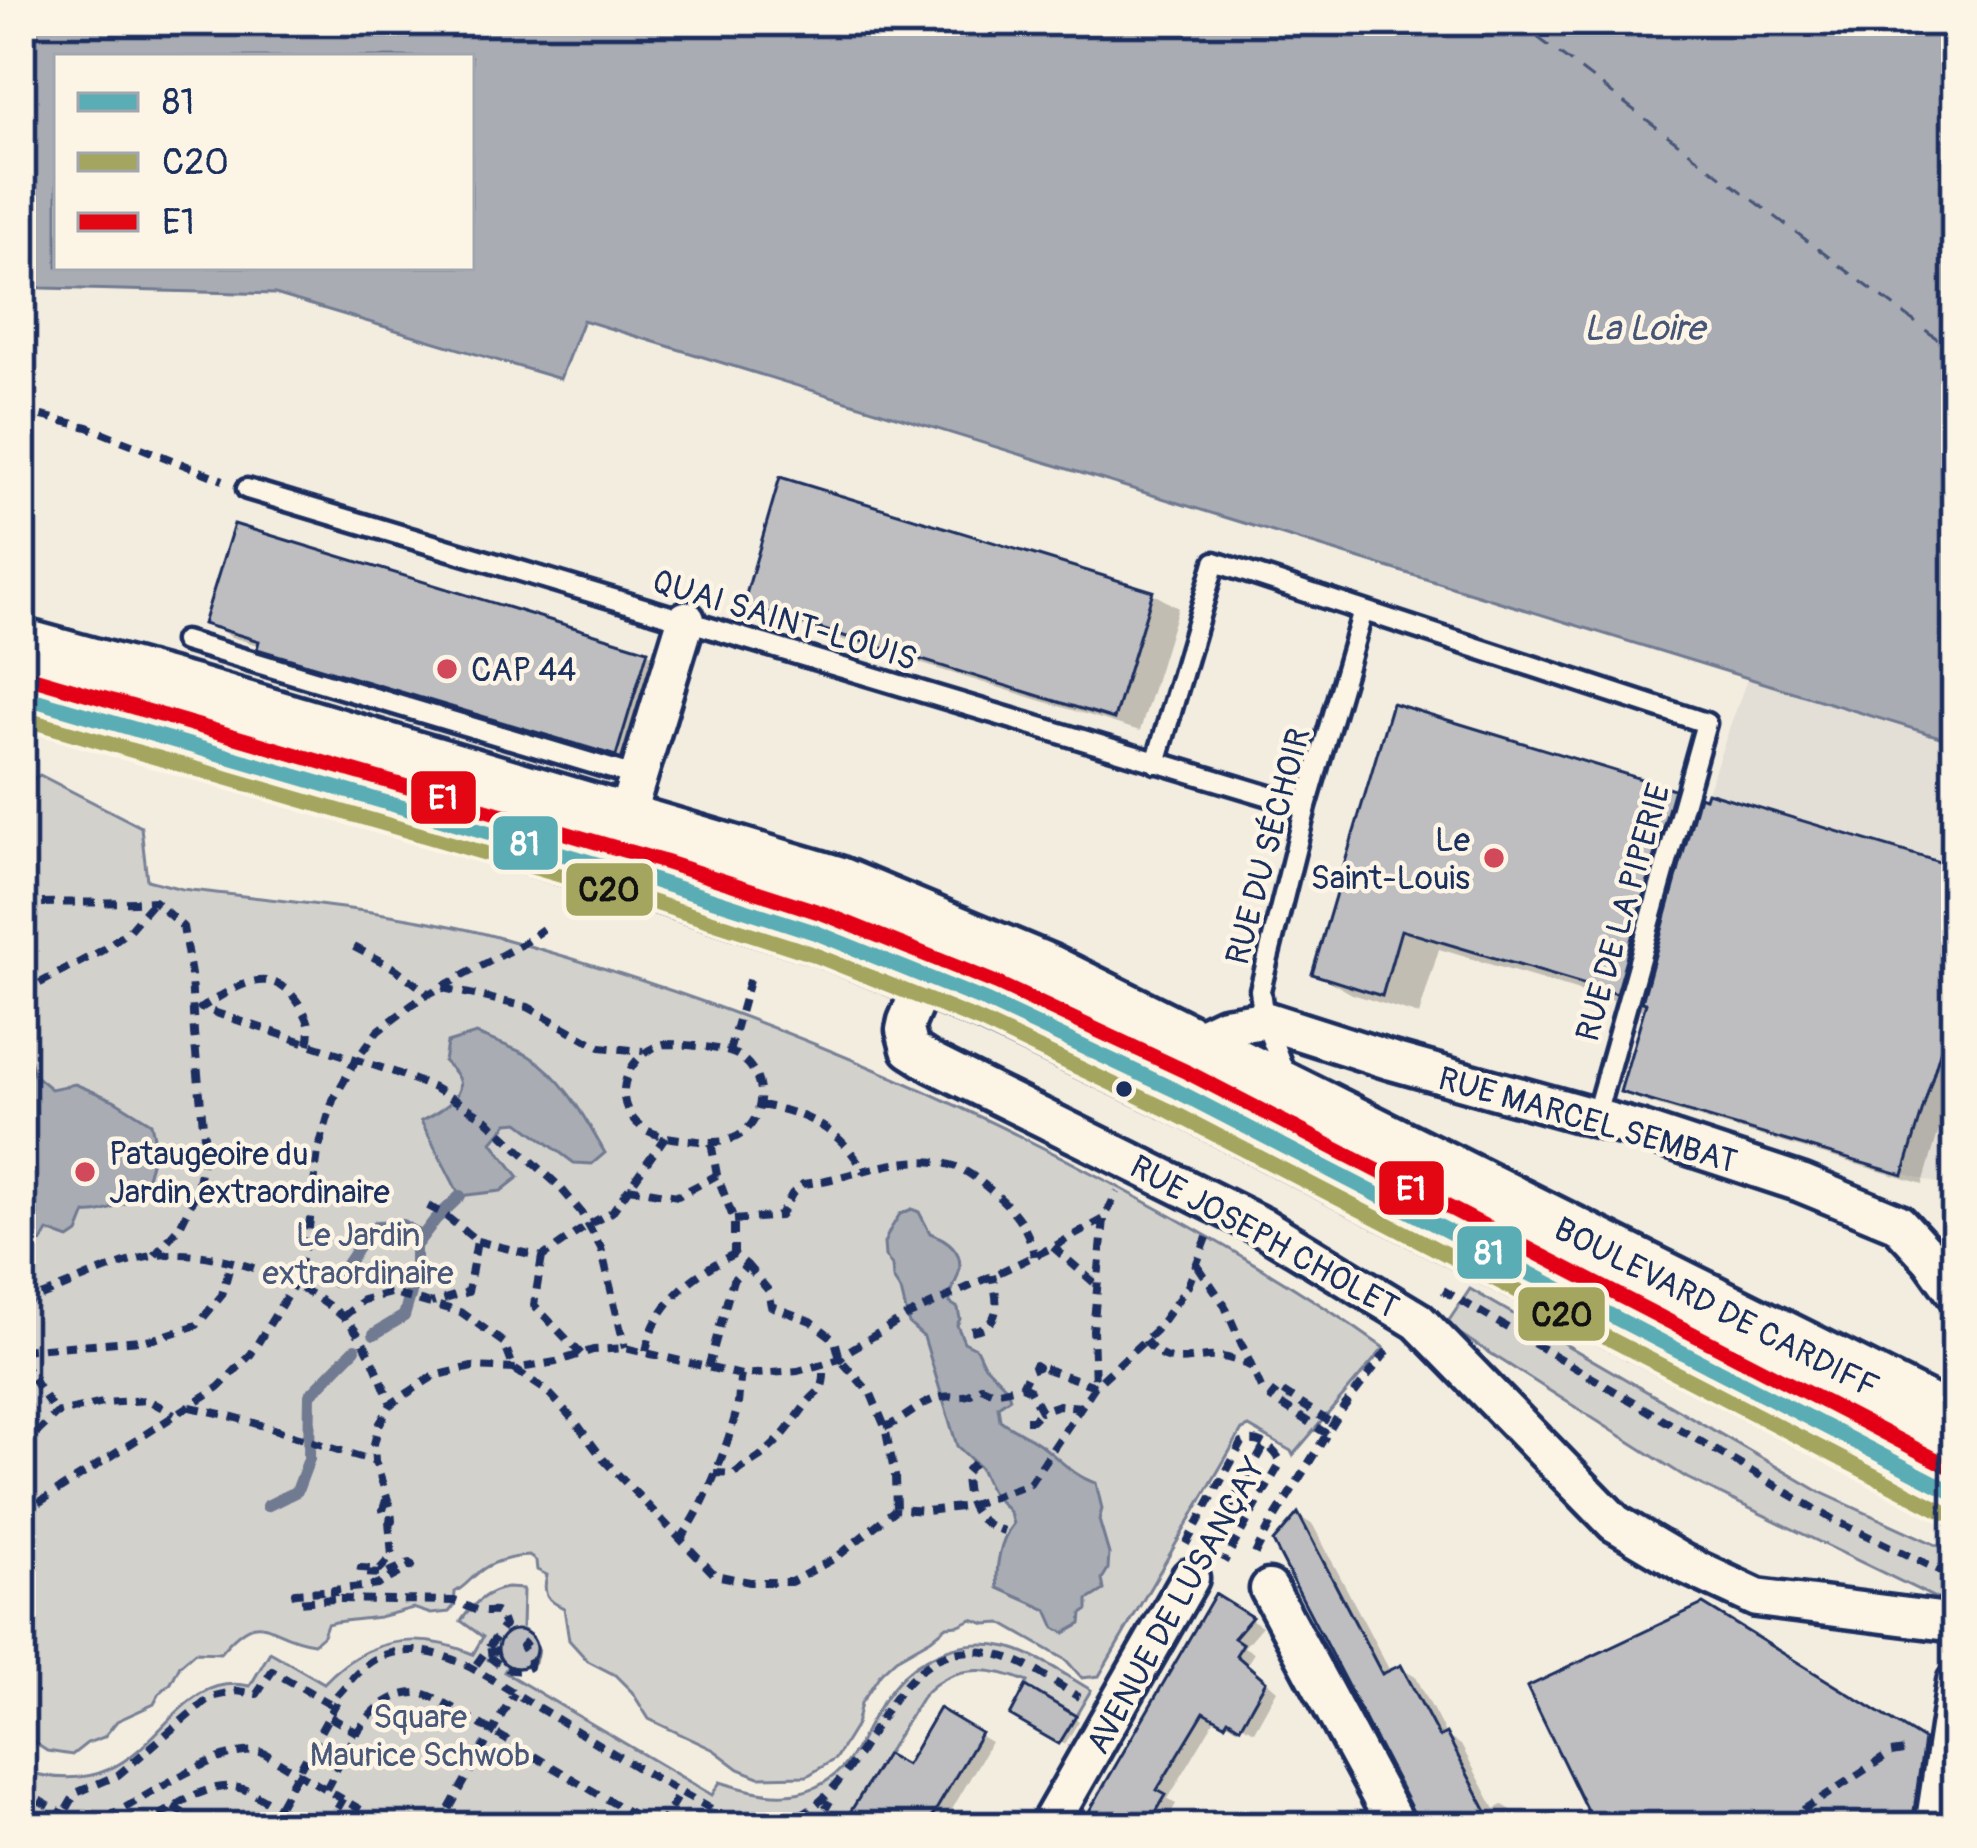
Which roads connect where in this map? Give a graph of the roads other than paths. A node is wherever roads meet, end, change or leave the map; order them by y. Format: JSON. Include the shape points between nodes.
{"nodes":[{"id":1,"x":247,"y":489,"type":"road end"},
{"id":2,"x":1363,"y":611,"type":"junction"},
{"id":3,"x":686,"y":620,"type":"junction"},
{"id":4,"x":184,"y":641,"type":"dead end"},
{"id":5,"x":21,"y":648,"type":"edge"},
{"id":6,"x":21,"y":696,"type":"edge"},
{"id":7,"x":1156,"y":763,"type":"junction"},
{"id":8,"x":631,"y":800,"type":"junction"},
{"id":9,"x":1306,"y":807,"type":"junction"},
{"id":10,"x":936,"y":954,"type":"junction"},
{"id":11,"x":1264,"y":1020,"type":"junction"},
{"id":12,"x":1188,"y":1043,"type":"junction"},
{"id":13,"x":1282,"y":1117,"type":"junction"},
{"id":14,"x":1595,"y":1118,"type":"junction"},
{"id":15,"x":1956,"y":1294,"type":"edge"},
{"id":16,"x":1956,"y":1430,"type":"edge"},
{"id":17,"x":1956,"y":1494,"type":"edge"},
{"id":18,"x":1200,"y":1570,"type":"road end"},
{"id":19,"x":1269,"y":1589,"type":"dead end"},
{"id":20,"x":1955,"y":1629,"type":"edge"},
{"id":21,"x":1956,"y":1682,"type":"edge"},
{"id":22,"x":1936,"y":1814,"type":"dead end"},
{"id":23,"x":1048,"y":1827,"type":"edge"},
{"id":24,"x":1396,"y":1827,"type":"edge"}],
"edges":[{"from":1,"to":3,"type":"lane","name":"QUAI SAINT-LOUIS"},
{"from":2,"to":7,"type":"lane","via":[[1215,562]]},
{"from":2,"to":9,"type":"lane","name":"RUE DU SÉCHOIR"},
{"from":2,"to":14,"type":"lane","name":"RUE DE LA PIPERIE","via":[[1706,723]]},
{"from":3,"to":7,"type":"lane","name":"QUAI SAINT-LOUIS"},
{"from":3,"to":8,"type":"street"},
{"from":4,"to":8,"type":"lane"},
{"from":5,"to":8,"type":"main road","name":"BOULEVARD DE CARDIFF","via":[[549,800]]},
{"from":6,"to":10,"type":"main road","name":"BOULEVARD DE CARDIFF","via":[[818,934]]},
{"from":7,"to":9,"type":"lane","name":"QUAI SAINT-LOUIS"},
{"from":8,"to":10,"type":"main road","name":"BOULEVARD DE CARDIFF","via":[[835,885]]},
{"from":9,"to":11,"type":"lane","name":"RUE DU SÉCHOIR","via":[[1260,990]]},
{"from":10,"to":12,"type":"main road","name":"BOULEVARD DE CARDIFF","via":[[1046,973]]},
{"from":10,"to":13,"type":"main road","name":"BOULEVARD DE CARDIFF","via":[[1049,1030]]},
{"from":10,"to":20,"type":"street","name":"RUE JOSEPH CHOLET","via":[[907,1021],[910,1049],[1263,1227],[1418,1321],[1615,1523],[1757,1598]]},
{"from":11,"to":12,"type":"street"},
{"from":11,"to":13,"type":"lane","name":"RUE DU SÉCHOIR"},
{"from":11,"to":14,"type":"street","name":"RUE MARCEL SEMBAT"},
{"from":12,"to":13,"type":"main road","name":"BOULEVARD DE CARDIFF"},
{"from":13,"to":16,"type":"main road","name":"BOULEVARD DE CARDIFF"},
{"from":13,"to":17,"type":"main road","name":"BOULEVARD DE CARDIFF"},
{"from":14,"to":15,"type":"street","name":"RUE MARCEL SEMBAT","via":[[1801,1183],[1898,1223]]},
{"from":18,"to":23,"type":"street","name":"AVENUE DE LUSANÇAY"},
{"from":19,"to":24,"type":"street"},
{"from":21,"to":22,"type":"street"}]}
